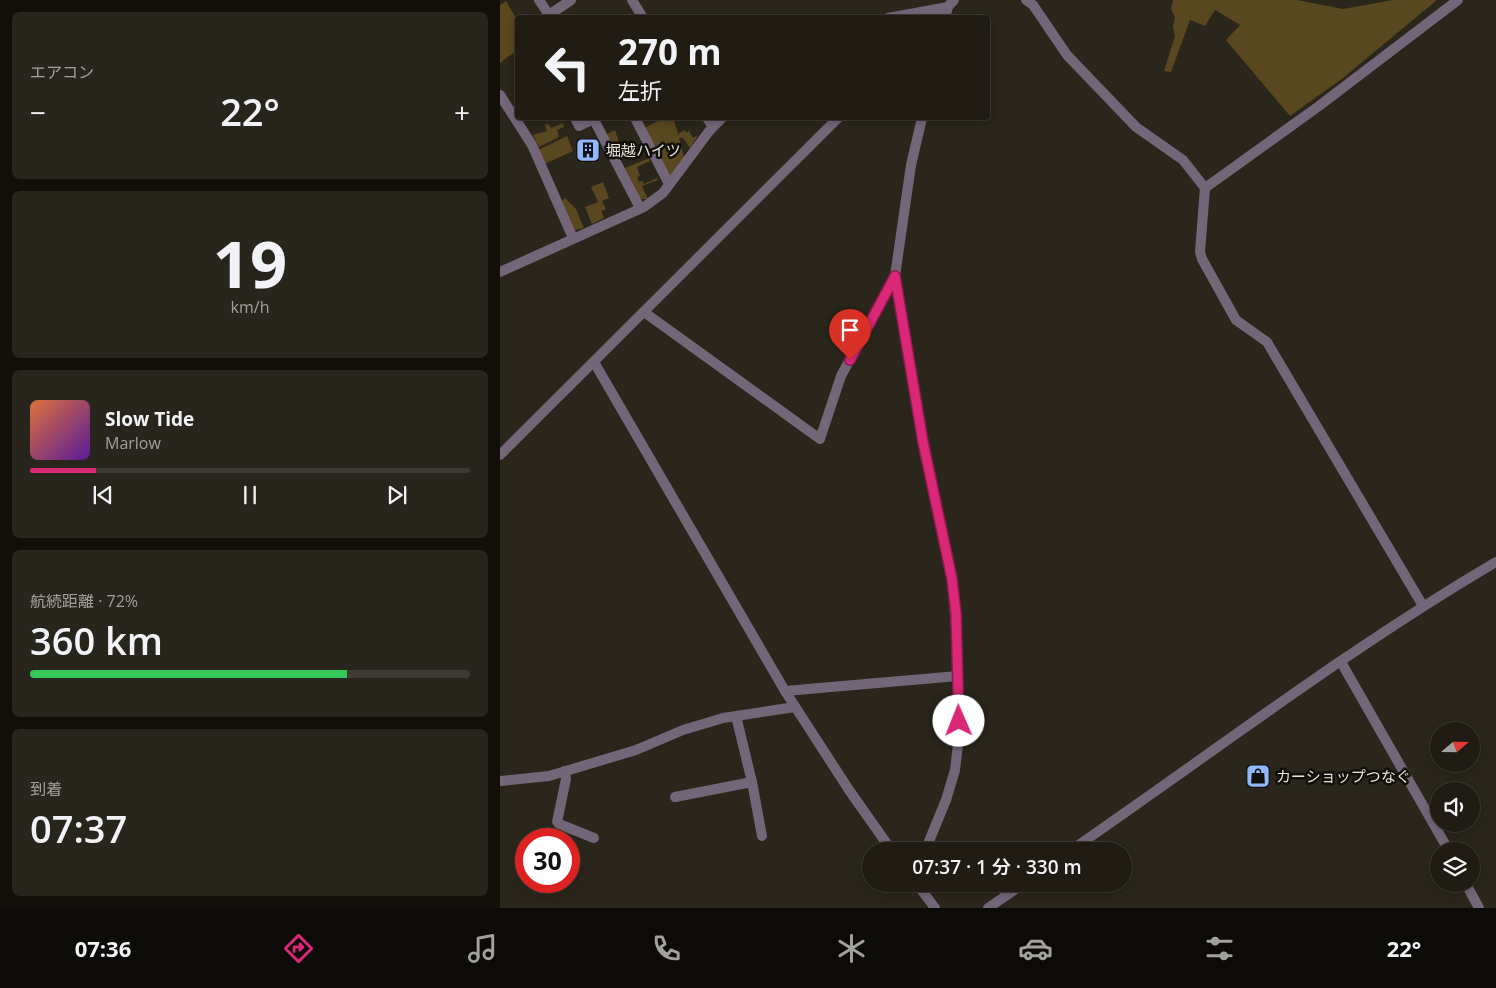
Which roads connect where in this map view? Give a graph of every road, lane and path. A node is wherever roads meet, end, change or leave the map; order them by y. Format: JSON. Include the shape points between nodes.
{"nodes":[{"id":1,"x":540,"y":0,"type":"edge"},
{"id":2,"x":572,"y":0,"type":"edge"},
{"id":3,"x":632,"y":0,"type":"edge"},
{"id":4,"x":1026,"y":0,"type":"edge"},
{"id":5,"x":1458,"y":0,"type":"edge"},
{"id":6,"x":951,"y":3,"type":"edge"},
{"id":7,"x":547,"y":15,"type":"edge"},
{"id":8,"x":549,"y":15,"type":"edge"},
{"id":9,"x":641,"y":15,"type":"edge"},
{"id":10,"x":901,"y":15,"type":"edge"},
{"id":11,"x":940,"y":15,"type":"edge"},
{"id":12,"x":947,"y":15,"type":"edge"},
{"id":13,"x":500,"y":95,"type":"edge"},
{"id":14,"x":515,"y":118,"type":"edge"},
{"id":15,"x":516,"y":120,"type":"edge"},
{"id":16,"x":576,"y":120,"type":"edge"},
{"id":17,"x":590,"y":120,"type":"edge"},
{"id":18,"x":595,"y":120,"type":"edge"},
{"id":19,"x":636,"y":120,"type":"edge"},
{"id":20,"x":708,"y":120,"type":"edge"},
{"id":21,"x":720,"y":120,"type":"edge"},
{"id":22,"x":836,"y":120,"type":"edge"},
{"id":23,"x":922,"y":120,"type":"edge"},
{"id":24,"x":713,"y":127,"type":"junction"},
{"id":25,"x":670,"y":184,"type":"junction"},
{"id":26,"x":1205,"y":188,"type":"junction"},
{"id":27,"x":640,"y":208,"type":"junction"},
{"id":28,"x":573,"y":238,"type":"junction"},
{"id":29,"x":500,"y":272,"type":"edge"},
{"id":30,"x":895,"y":276,"type":"junction"},
{"id":31,"x":644,"y":312,"type":"junction"},
{"id":32,"x":594,"y":362,"type":"junction"},
{"id":33,"x":500,"y":455,"type":"edge"},
{"id":34,"x":1496,"y":562,"type":"edge"},
{"id":35,"x":1423,"y":606,"type":"junction"},
{"id":36,"x":1341,"y":662,"type":"junction"},
{"id":37,"x":958,"y":676,"type":"junction"},
{"id":38,"x":785,"y":691,"type":"junction"},
{"id":39,"x":795,"y":707,"type":"junction"},
{"id":40,"x":736,"y":716,"type":"junction"},
{"id":41,"x":565,"y":771,"type":"junction"},
{"id":42,"x":500,"y":781,"type":"edge"},
{"id":43,"x":752,"y":782,"type":"junction"},
{"id":44,"x":675,"y":797,"type":"dead end"},
{"id":45,"x":762,"y":836,"type":"dead end"},
{"id":46,"x":594,"y":838,"type":"dead end"},
{"id":47,"x":886,"y":842,"type":"edge"},
{"id":48,"x":929,"y":842,"type":"edge"},
{"id":49,"x":1083,"y":842,"type":"edge"},
{"id":50,"x":1444,"y":842,"type":"edge"},
{"id":51,"x":923,"y":892,"type":"edge"},
{"id":52,"x":1011,"y":892,"type":"edge"},
{"id":53,"x":1470,"y":892,"type":"edge"},
{"id":54,"x":935,"y":908,"type":"edge"},
{"id":55,"x":988,"y":908,"type":"edge"},
{"id":56,"x":1479,"y":908,"type":"edge"}],
"edges":[{"from":1,"to":7,"type":"street"},
{"from":2,"to":8,"type":"street"},
{"from":3,"to":9,"type":"street"},
{"from":4,"to":26,"type":"street","via":[[1033,5],[1067,55],[1136,127],[1183,160]]},
{"from":5,"to":26,"type":"street"},
{"from":6,"to":10,"type":"street"},
{"from":6,"to":11,"type":"street"},
{"from":6,"to":12,"type":"street"},
{"from":13,"to":14,"type":"street"},
{"from":15,"to":28,"type":"street","via":[[532,145]]},
{"from":16,"to":17,"type":"street","via":[[579,126]]},
{"from":18,"to":27,"type":"street"},
{"from":19,"to":25,"type":"street"},
{"from":20,"to":24,"type":"street"},
{"from":21,"to":24,"type":"street"},
{"from":22,"to":31,"type":"street"},
{"from":23,"to":30,"type":"street","via":[[911,165]]},
{"from":24,"to":25,"type":"street"},
{"from":25,"to":27,"type":"street","via":[[663,193]]},
{"from":26,"to":35,"type":"street","via":[[1202,259],[1236,320],[1267,342]]},
{"from":27,"to":28,"type":"street"},
{"from":28,"to":29,"type":"street"},
{"from":30,"to":31,"type":"street","via":[[841,376],[820,439]]},
{"from":30,"to":37,"type":"street","via":[[923,442],[952,579]]},
{"from":31,"to":32,"type":"street"},
{"from":32,"to":33,"type":"street"},
{"from":32,"to":38,"type":"street"},
{"from":34,"to":35,"type":"street"},
{"from":35,"to":36,"type":"street"},
{"from":36,"to":49,"type":"street"},
{"from":36,"to":50,"type":"street"},
{"from":37,"to":38,"type":"street"},
{"from":37,"to":48,"type":"street","via":[[959,736],[955,770]]},
{"from":38,"to":39,"type":"street"},
{"from":39,"to":40,"type":"street"},
{"from":39,"to":47,"type":"street"},
{"from":40,"to":41,"type":"street","via":[[704,723],[636,750]]},
{"from":40,"to":43,"type":"street"},
{"from":41,"to":42,"type":"street","via":[[549,776]]},
{"from":41,"to":46,"type":"street","via":[[557,822]]},
{"from":43,"to":44,"type":"street"},
{"from":43,"to":45,"type":"street"},
{"from":51,"to":54,"type":"street"},
{"from":52,"to":55,"type":"street"},
{"from":53,"to":56,"type":"street"}]}
